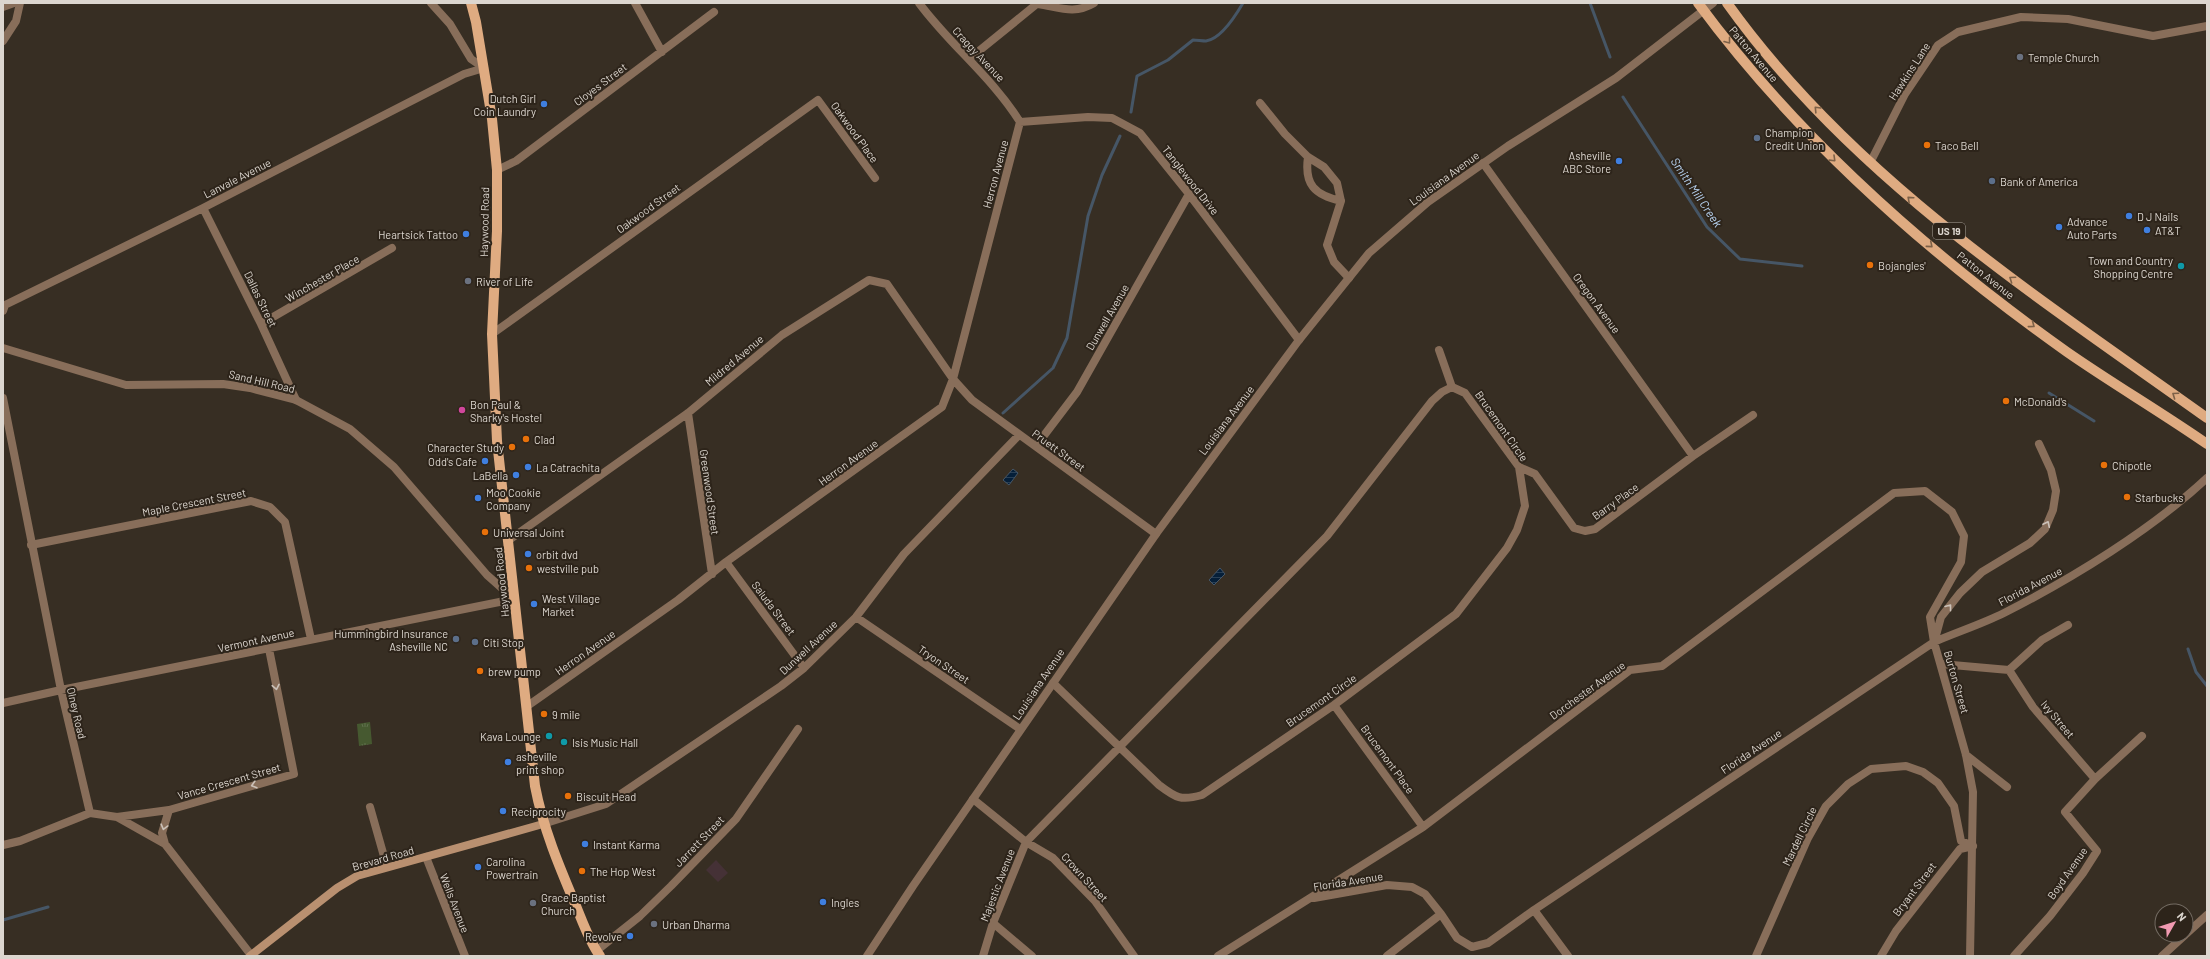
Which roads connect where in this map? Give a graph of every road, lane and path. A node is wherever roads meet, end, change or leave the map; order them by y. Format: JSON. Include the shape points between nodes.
{"nodes":[{"id":1,"x":14,"y":3,"type":"edge"},
{"id":2,"x":20,"y":3,"type":"edge"},
{"id":3,"x":431,"y":3,"type":"edge"},
{"id":4,"x":471,"y":3,"type":"edge"},
{"id":5,"x":635,"y":3,"type":"edge"},
{"id":6,"x":919,"y":3,"type":"edge"},
{"id":7,"x":1038,"y":3,"type":"edge"},
{"id":8,"x":1094,"y":3,"type":"edge"},
{"id":9,"x":1713,"y":3,"type":"edge"},
{"id":10,"x":1727,"y":3,"type":"edge"},
{"id":11,"x":3,"y":7,"type":"edge"},
{"id":12,"x":1701,"y":7,"type":"edge"},
{"id":13,"x":714,"y":12,"type":"dead end"},
{"id":14,"x":2207,"y":26,"type":"edge"},
{"id":15,"x":3,"y":41,"type":"edge"},
{"id":16,"x":662,"y":52,"type":"junction"},
{"id":17,"x":968,"y":59,"type":"junction"},
{"id":18,"x":484,"y":68,"type":"junction"},
{"id":19,"x":818,"y":100,"type":"joint"},
{"id":20,"x":1260,"y":103,"type":"dead end"},
{"id":21,"x":1020,"y":122,"type":"junction"},
{"id":22,"x":1308,"y":157,"type":"junction"},
{"id":23,"x":1484,"y":162,"type":"junction"},
{"id":24,"x":1870,"y":163,"type":"junction"},
{"id":25,"x":497,"y":170,"type":"junction"},
{"id":26,"x":875,"y":178,"type":"dead end"},
{"id":27,"x":1189,"y":194,"type":"junction"},
{"id":28,"x":1341,"y":202,"type":"junction"},
{"id":29,"x":203,"y":208,"type":"junction"},
{"id":30,"x":392,"y":248,"type":"dead end"},
{"id":31,"x":1349,"y":278,"type":"junction"},
{"id":32,"x":3,"y":311,"type":"edge"},
{"id":33,"x":261,"y":324,"type":"junction"},
{"id":34,"x":492,"y":334,"type":"junction"},
{"id":35,"x":1299,"y":340,"type":"junction"},
{"id":36,"x":3,"y":348,"type":"edge"},
{"id":37,"x":1439,"y":350,"type":"dead end"},
{"id":38,"x":953,"y":379,"type":"junction"},
{"id":39,"x":1452,"y":387,"type":"junction"},
{"id":40,"x":3,"y":398,"type":"edge"},
{"id":41,"x":296,"y":400,"type":"junction"},
{"id":42,"x":688,"y":413,"type":"junction"},
{"id":43,"x":1753,"y":415,"type":"dead end"},
{"id":44,"x":2207,"y":418,"type":"edge"},
{"id":45,"x":1019,"y":435,"type":"junction"},
{"id":46,"x":2039,"y":444,"type":"dead end"},
{"id":47,"x":2207,"y":444,"type":"edge"},
{"id":48,"x":1036,"y":446,"type":"junction"},
{"id":49,"x":1693,"y":456,"type":"junction"},
{"id":50,"x":1519,"y":467,"type":"junction"},
{"id":51,"x":2207,"y":478,"type":"edge"},
{"id":52,"x":1156,"y":534,"type":"junction"},
{"id":53,"x":509,"y":540,"type":"junction"},
{"id":54,"x":31,"y":545,"type":"junction"},
{"id":55,"x":726,"y":562,"type":"junction"},
{"id":56,"x":712,"y":574,"type":"junction"},
{"id":57,"x":514,"y":598,"type":"junction"},
{"id":58,"x":856,"y":617,"type":"junction"},
{"id":59,"x":2068,"y":625,"type":"dead end"},
{"id":60,"x":311,"y":639,"type":"junction"},
{"id":61,"x":1934,"y":642,"type":"junction"},
{"id":62,"x":269,"y":649,"type":"junction"},
{"id":63,"x":1941,"y":664,"type":"junction"},
{"id":64,"x":804,"y":668,"type":"junction"},
{"id":65,"x":2009,"y":670,"type":"junction"},
{"id":66,"x":1053,"y":683,"type":"junction"},
{"id":67,"x":61,"y":690,"type":"junction"},
{"id":68,"x":3,"y":703,"type":"edge"},
{"id":69,"x":1334,"y":705,"type":"junction"},
{"id":70,"x":526,"y":707,"type":"junction"},
{"id":71,"x":798,"y":729,"type":"dead end"},
{"id":72,"x":1020,"y":729,"type":"junction"},
{"id":73,"x":2142,"y":736,"type":"dead end"},
{"id":74,"x":1120,"y":747,"type":"junction"},
{"id":75,"x":1966,"y":755,"type":"junction"},
{"id":76,"x":2095,"y":779,"type":"junction"},
{"id":77,"x":2007,"y":787,"type":"dead end"},
{"id":78,"x":973,"y":799,"type":"junction"},
{"id":79,"x":370,"y":807,"type":"dead end"},
{"id":80,"x":169,"y":810,"type":"junction"},
{"id":81,"x":90,"y":813,"type":"junction"},
{"id":82,"x":117,"y":817,"type":"junction"},
{"id":83,"x":543,"y":824,"type":"junction"},
{"id":84,"x":1423,"y":827,"type":"junction"},
{"id":85,"x":1026,"y":842,"type":"junction"},
{"id":86,"x":165,"y":844,"type":"junction"},
{"id":87,"x":3,"y":845,"type":"edge"},
{"id":88,"x":1974,"y":846,"type":"junction"},
{"id":89,"x":426,"y":858,"type":"junction"},
{"id":90,"x":387,"y":867,"type":"junction"},
{"id":91,"x":1309,"y":899,"type":"junction"},
{"id":92,"x":1534,"y":910,"type":"junction"},
{"id":93,"x":1442,"y":914,"type":"junction"},
{"id":94,"x":2207,"y":915,"type":"edge"},
{"id":95,"x":993,"y":923,"type":"junction"},
{"id":96,"x":2194,"y":926,"type":"edge"},
{"id":97,"x":2176,"y":943,"type":"edge"},
{"id":98,"x":598,"y":953,"type":"edge"},
{"id":99,"x":250,"y":956,"type":"edge"},
{"id":100,"x":465,"y":956,"type":"edge"},
{"id":101,"x":867,"y":956,"type":"edge"},
{"id":102,"x":984,"y":956,"type":"edge"},
{"id":103,"x":1032,"y":956,"type":"edge"},
{"id":104,"x":1134,"y":956,"type":"edge"},
{"id":105,"x":1218,"y":956,"type":"edge"},
{"id":106,"x":1387,"y":956,"type":"edge"},
{"id":107,"x":1568,"y":956,"type":"edge"},
{"id":108,"x":1756,"y":956,"type":"edge"},
{"id":109,"x":1881,"y":956,"type":"edge"},
{"id":110,"x":1970,"y":956,"type":"edge"},
{"id":111,"x":2014,"y":956,"type":"edge"},
{"id":112,"x":2162,"y":956,"type":"edge"}],
"edges":[{"from":1,"to":11,"type":"street"},
{"from":2,"to":15,"type":"street","via":[[16,21]]},
{"from":3,"to":18,"type":"street","via":[[450,24],[471,59]]},
{"from":4,"to":18,"type":"main road","name":"Haywood Road"},
{"from":5,"to":16,"type":"street"},
{"from":6,"to":17,"type":"street","name":"Craggy Avenue","via":[[932,22]]},
{"from":7,"to":8,"type":"street","via":[[1072,10],[1083,9]]},
{"from":7,"to":17,"type":"street"},
{"from":9,"to":12,"type":"street","name":"Louisiana Avenue"},
{"from":24,"to":10,"type":"main road","name":"Patton Avenue","number":"US 19","one_way":true,"via":[[1753,39]]},
{"from":12,"to":23,"type":"street","name":"Louisiana Avenue","via":[[1616,78]]},
{"from":12,"to":47,"type":"main road","name":"Patton Avenue","number":"US 19","one_way":true,"via":[[1768,90],[1819,146],[1872,197],[1964,274],[2068,353]]},
{"from":13,"to":16,"type":"street","name":"Cloyes Street"},
{"from":14,"to":24,"type":"street","name":"Hawkins Lane","via":[[2153,36],[2068,19],[2021,17],[1958,32],[1938,45],[1916,77]]},
{"from":16,"to":25,"type":"street","name":"Cloyes Street","via":[[516,161]]},
{"from":17,"to":21,"type":"street","name":"Craggy Avenue","via":[[1005,98]]},
{"from":18,"to":25,"type":"main road","name":"Haywood Road"},
{"from":18,"to":29,"type":"street","name":"Lanvale Avenue","via":[[464,74]]},
{"from":19,"to":26,"type":"street","name":"Oakwood Place"},
{"from":19,"to":34,"type":"street","name":"Oakwood Street"},
{"from":20,"to":22,"type":"street"},
{"from":21,"to":27,"type":"street","name":"Tanglewood Drive","via":[[1088,117],[1112,118],[1140,133]]},
{"from":21,"to":38,"type":"street","name":"Herron Avenue"},
{"from":22,"to":28,"type":"street","via":[[1324,167],[1337,183]]},
{"from":22,"to":28,"type":"street","via":[[1308,180],[1316,191]]},
{"from":23,"to":31,"type":"street","name":"Louisiana Avenue","via":[[1402,222],[1369,253]]},
{"from":23,"to":49,"type":"street","name":"Oregon Avenue"},
{"from":44,"to":24,"type":"main road","name":"Patton Avenue","number":"US 19","one_way":true,"via":[[1976,253]]},
{"from":25,"to":34,"type":"main road","name":"Haywood Road"},
{"from":27,"to":35,"type":"street","name":"Tanglewood Drive"},
{"from":27,"to":48,"type":"street","name":"Dunwell Avenue","via":[[1077,392]]},
{"from":28,"to":31,"type":"street","via":[[1327,245],[1334,262]]},
{"from":29,"to":32,"type":"street","name":"Lanvale Avenue","via":[[5,305]]},
{"from":29,"to":33,"type":"street","name":"Dallas Street"},
{"from":30,"to":33,"type":"street","name":"Winchester Place"},
{"from":31,"to":35,"type":"street","name":"Louisiana Avenue"},
{"from":33,"to":41,"type":"street","name":"Dallas Street"},
{"from":34,"to":53,"type":"main road","name":"Haywood Road","via":[[497,442]]},
{"from":35,"to":52,"type":"street","name":"Louisiana Avenue"},
{"from":36,"to":41,"type":"street","name":"Sand Hill Road","via":[[126,385],[223,384]]},
{"from":37,"to":39,"type":"street"},
{"from":38,"to":42,"type":"street","name":"Mildred Avenue","via":[[887,284],[869,280],[782,335]]},
{"from":38,"to":45,"type":"street","name":"Pruett Street","via":[[972,400]]},
{"from":38,"to":55,"type":"street","name":"Herron Avenue","via":[[942,407]]},
{"from":39,"to":50,"type":"street","name":"Brucemont Circle","via":[[1465,393]]},
{"from":39,"to":74,"type":"street","via":[[1432,400],[1327,536]]},
{"from":40,"to":54,"type":"street","name":"Olney Road"},
{"from":41,"to":57,"type":"street","name":"Sand Hill Road","via":[[350,429],[371,446],[394,467],[487,575]]},
{"from":42,"to":53,"type":"street","name":"Mildred Avenue"},
{"from":42,"to":56,"type":"street","name":"Greenwood Street"},
{"from":43,"to":49,"type":"street","name":"Barry Place"},
{"from":45,"to":48,"type":"street","name":"Pruett Street"},
{"from":45,"to":58,"type":"street","name":"Dunwell Avenue","via":[[904,554]]},
{"from":61,"to":46,"type":"street","name":"Burton Street","one_way":true,"via":[[1941,617],[1960,593],[1982,572],[2030,543],[2045,529],[2053,510],[2056,491],[2051,470]]},
{"from":48,"to":52,"type":"street","name":"Pruett Street"},
{"from":49,"to":50,"type":"street","name":"Barry Place","via":[[1595,529],[1585,531],[1574,528],[1535,474]]},
{"from":50,"to":69,"type":"street","name":"Brucemont Circle","via":[[1525,506],[1517,530],[1507,548],[1456,614]]},
{"from":51,"to":61,"type":"street","name":"Florida Avenue","via":[[2177,506],[2068,578],[2003,613]]},
{"from":52,"to":66,"type":"street","name":"Louisiana Avenue"},
{"from":53,"to":57,"type":"main road","name":"Haywood Road"},
{"from":54,"to":60,"type":"street","name":"Maple Crescent Street","via":[[251,501],[270,507],[284,522]]},
{"from":54,"to":67,"type":"street","name":"Olney Road"},
{"from":55,"to":56,"type":"street","name":"Herron Avenue"},
{"from":55,"to":64,"type":"street","name":"Saluda Street"},
{"from":56,"to":70,"type":"street","name":"Herron Avenue"},
{"from":57,"to":60,"type":"street","name":"Vermont Avenue"},
{"from":57,"to":70,"type":"main road","name":"Haywood Road"},
{"from":58,"to":64,"type":"street","name":"Dunwell Avenue"},
{"from":58,"to":72,"type":"street","name":"Tryon Street"},
{"from":59,"to":65,"type":"street","via":[[2042,640]]},
{"from":60,"to":62,"type":"street","name":"Vermont Avenue"},
{"from":61,"to":63,"type":"street","name":"Burton Street"},
{"from":61,"to":84,"type":"street","name":"Dorchester Avenue","via":[[1930,617],[1961,562],[1964,536],[1952,512],[1925,491],[1894,493],[1662,666],[1630,670]]},
{"from":61,"to":92,"type":"street","name":"Florida Avenue"},
{"from":62,"to":67,"type":"street","name":"Vermont Avenue"},
{"from":62,"to":80,"type":"street","name":"Vance Crescent Street","one_way":true,"via":[[294,774]]},
{"from":63,"to":65,"type":"street"},
{"from":63,"to":75,"type":"street","name":"Burton Street"},
{"from":64,"to":83,"type":"street","name":"Dunwell Avenue","via":[[606,804]]},
{"from":65,"to":76,"type":"street","name":"Ivy Street","via":[[2033,706]]},
{"from":66,"to":72,"type":"street","name":"Louisiana Avenue"},
{"from":66,"to":74,"type":"street","name":"Brucemont Circle"},
{"from":67,"to":68,"type":"street","name":"Vermont Avenue"},
{"from":67,"to":81,"type":"street","name":"Olney Road"},
{"from":69,"to":74,"type":"street","name":"Brucemont Circle","via":[[1202,795],[1186,799],[1174,796],[1159,785]]},
{"from":69,"to":84,"type":"street","name":"Brucemont Place"},
{"from":70,"to":83,"type":"main road","name":"Haywood Road","via":[[535,786]]},
{"from":71,"to":98,"type":"street","name":"Jarrett Street","via":[[736,819],[671,886]]},
{"from":72,"to":78,"type":"street","name":"Louisiana Avenue"},
{"from":73,"to":76,"type":"street","name":"Boyd Avenue"},
{"from":74,"to":85,"type":"street"},
{"from":75,"to":77,"type":"street"},
{"from":75,"to":88,"type":"street","name":"Burton Street","via":[[1973,792]]},
{"from":76,"to":111,"type":"street","name":"Boyd Avenue","via":[[2065,812],[2097,851],[2050,916]]},
{"from":78,"to":85,"type":"street","name":"Majestic Avenue"},
{"from":78,"to":101,"type":"street","name":"Louisiana Avenue"},
{"from":79,"to":90,"type":"street"},
{"from":80,"to":82,"type":"street","name":"Vance Crescent Street"},
{"from":80,"to":86,"type":"street","one_way":true,"via":[[162,833]]},
{"from":81,"to":82,"type":"street"},
{"from":81,"to":87,"type":"street","via":[[20,841]]},
{"from":82,"to":86,"type":"street"},
{"from":83,"to":89,"type":"main road","name":"Brevard Road"},
{"from":83,"to":98,"type":"main road","name":"Haywood Road","via":[[562,874]]},
{"from":84,"to":91,"type":"street","name":"Dorchester Avenue"},
{"from":85,"to":95,"type":"street","name":"Majestic Avenue"},
{"from":85,"to":104,"type":"street","name":"Crown Street","via":[[1053,858],[1095,901]]},
{"from":86,"to":99,"type":"street"},
{"from":88,"to":108,"type":"street","name":"Mardell Circle","via":[[1961,841],[1954,806],[1938,783],[1923,772],[1906,766],[1871,770],[1848,784],[1826,806],[1808,838]]},
{"from":88,"to":109,"type":"street","name":"Bryant Street","via":[[1960,849],[1896,931]]},
{"from":88,"to":110,"type":"street","name":"Burton Street"},
{"from":89,"to":90,"type":"main road","name":"Brevard Road"},
{"from":89,"to":100,"type":"street","name":"Wells Avenue"},
{"from":90,"to":99,"type":"main road","name":"Brevard Road","via":[[349,880]]},
{"from":91,"to":93,"type":"street","name":"Florida Avenue","via":[[1387,885],[1412,887],[1425,894]]},
{"from":91,"to":105,"type":"street","name":"Dorchester Avenue"},
{"from":92,"to":93,"type":"street","name":"Florida Avenue","via":[[1488,943],[1472,947],[1456,938]]},
{"from":92,"to":107,"type":"street"},
{"from":93,"to":106,"type":"street"},
{"from":94,"to":96,"type":"street"},
{"from":95,"to":102,"type":"street","name":"Majestic Avenue"},
{"from":95,"to":103,"type":"street"},
{"from":97,"to":112,"type":"street"}]}
